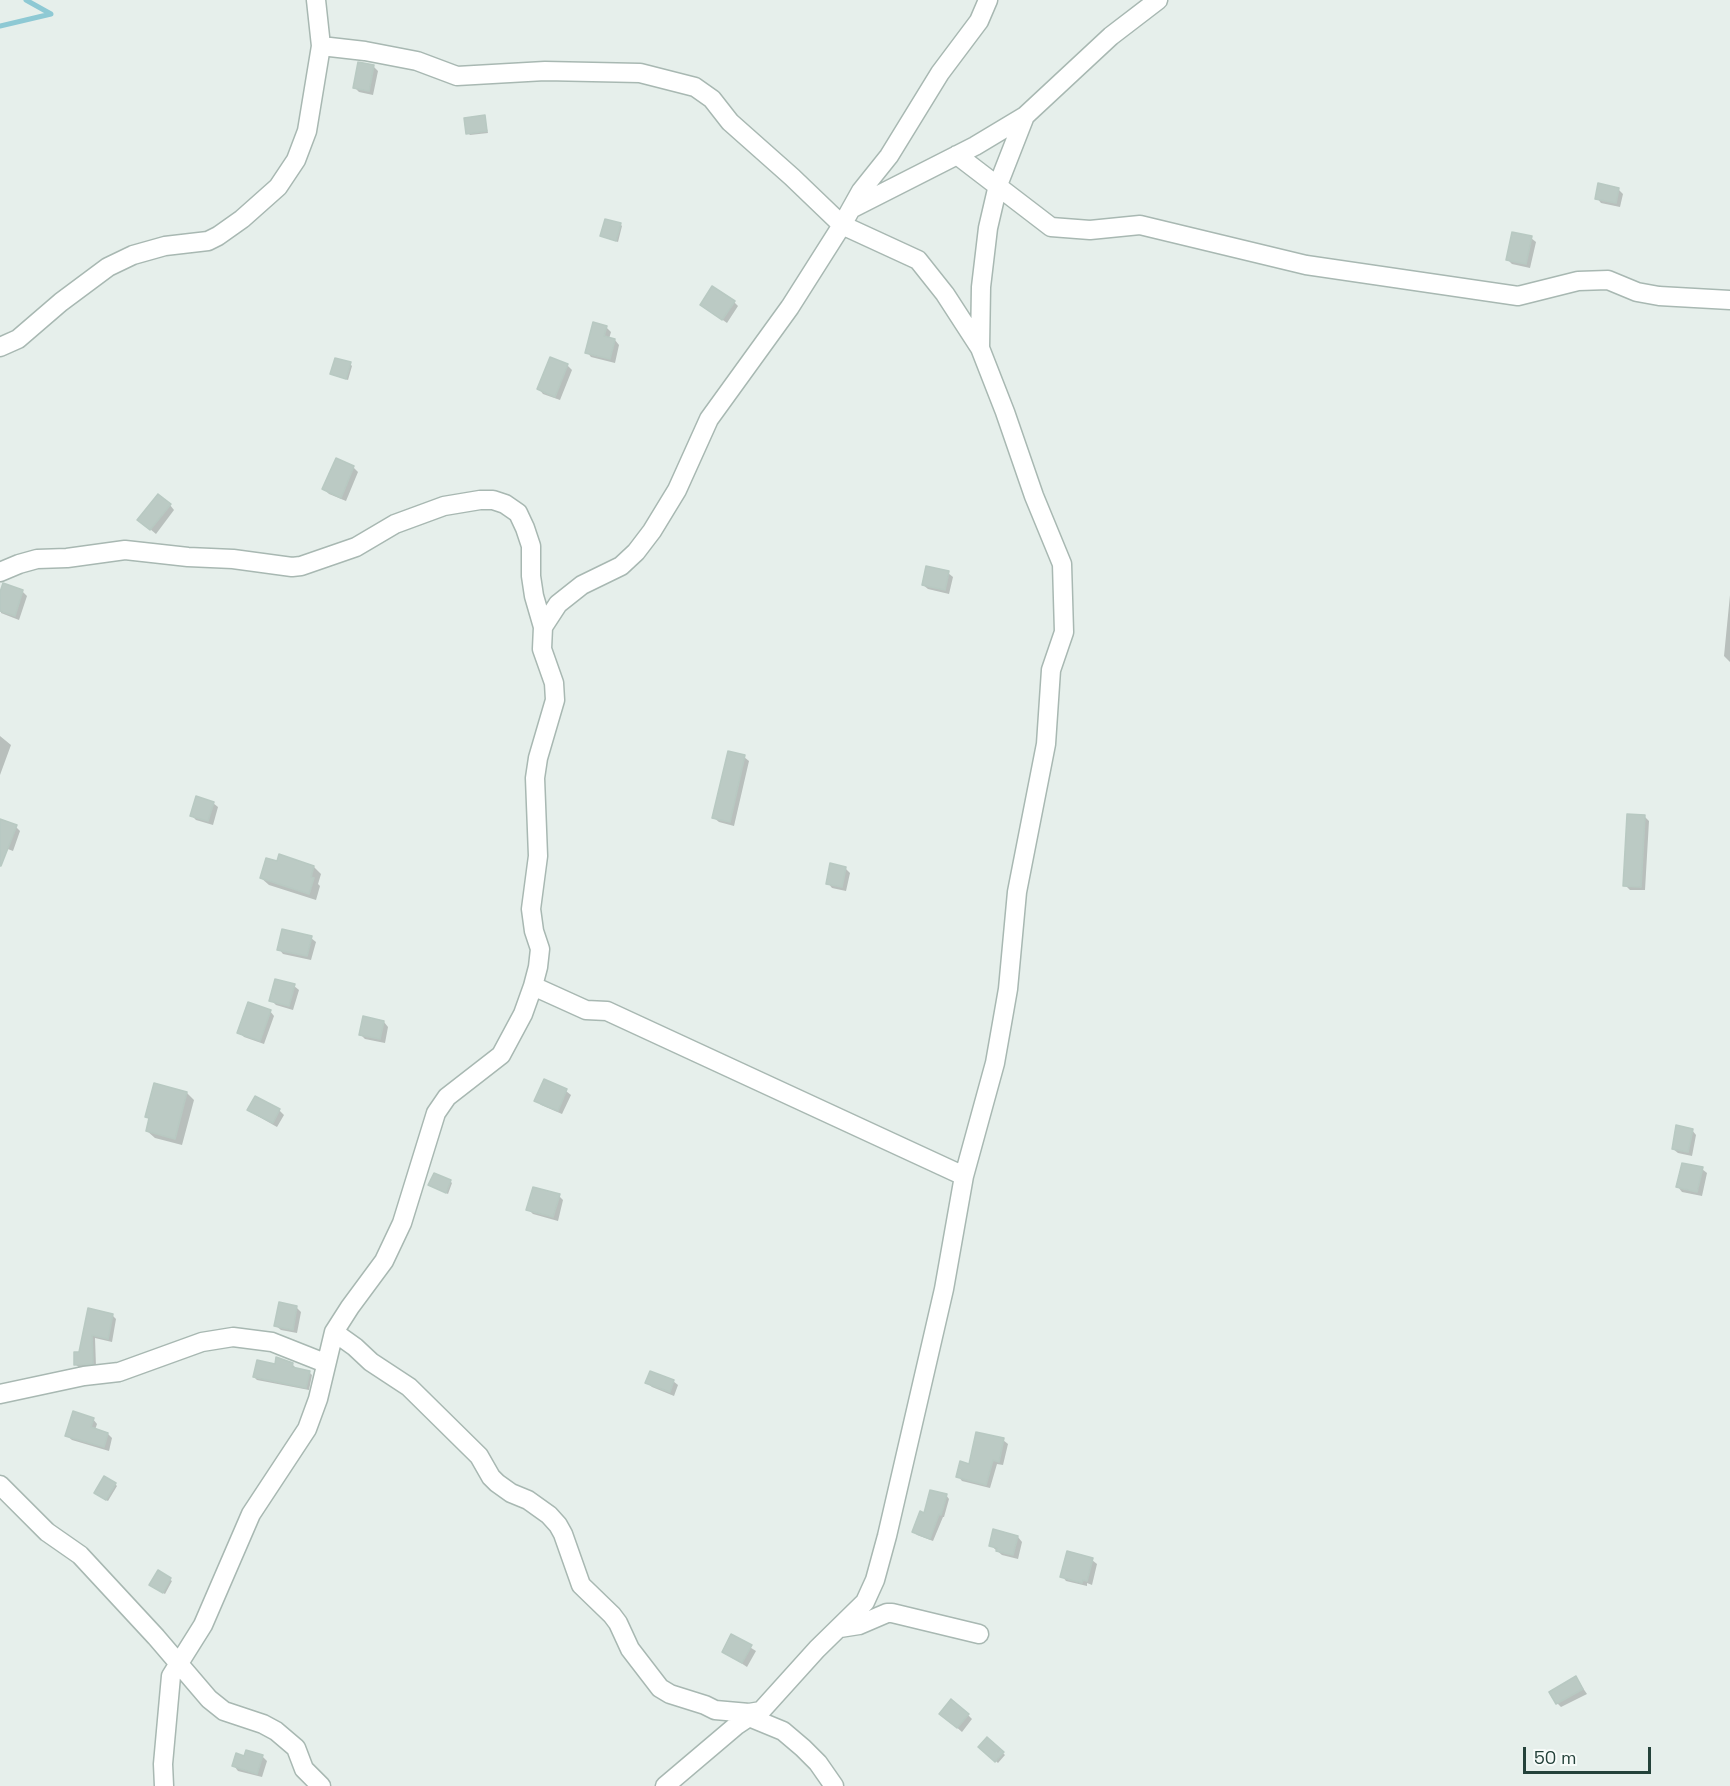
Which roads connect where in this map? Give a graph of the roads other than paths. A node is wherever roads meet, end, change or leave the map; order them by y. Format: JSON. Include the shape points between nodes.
{"nodes":[{"id":1,"x":315,"y":0,"type":"edge"},
{"id":2,"x":988,"y":0,"type":"edge"},
{"id":3,"x":1158,"y":0,"type":"edge"},
{"id":4,"x":321,"y":46,"type":"junction"},
{"id":5,"x":1025,"y":116,"type":"junction"},
{"id":6,"x":957,"y":155,"type":"junction"},
{"id":7,"x":998,"y":185,"type":"junction"},
{"id":8,"x":847,"y":217,"type":"junction"},
{"id":9,"x":1730,"y":300,"type":"edge"},
{"id":10,"x":0,"y":348,"type":"edge"},
{"id":11,"x":980,"y":348,"type":"junction"},
{"id":12,"x":0,"y":572,"type":"edge"},
{"id":13,"x":543,"y":627,"type":"junction"},
{"id":14,"x":533,"y":986,"type":"junction"},
{"id":15,"x":964,"y":1176,"type":"junction"},
{"id":16,"x":334,"y":1332,"type":"junction"},
{"id":17,"x":325,"y":1364,"type":"junction"},
{"id":18,"x":0,"y":1394,"type":"edge"},
{"id":19,"x":0,"y":1485,"type":"edge"},
{"id":20,"x":840,"y":1628,"type":"junction"},
{"id":21,"x":979,"y":1634,"type":"dead end"},
{"id":22,"x":179,"y":1663,"type":"junction"},
{"id":23,"x":749,"y":1715,"type":"junction"},
{"id":24,"x":164,"y":1786,"type":"edge"},
{"id":25,"x":321,"y":1786,"type":"edge"},
{"id":26,"x":665,"y":1786,"type":"edge"},
{"id":27,"x":834,"y":1786,"type":"edge"}],
"edges":[{"from":1,"to":4,"type":"street"},
{"from":2,"to":8,"type":"street","via":[[979,21],[940,73]]},
{"from":3,"to":5,"type":"street","via":[[1111,36]]},
{"from":4,"to":8,"type":"street","via":[[417,61],[457,76],[545,71],[640,73],[695,87],[792,177]]},
{"from":4,"to":10,"type":"street","via":[[307,132],[296,160],[278,187],[242,219],[208,241],[165,246],[108,267],[18,339]]},
{"from":5,"to":6,"type":"street"},
{"from":5,"to":7,"type":"street"},
{"from":6,"to":7,"type":"street"},
{"from":6,"to":8,"type":"street"},
{"from":7,"to":9,"type":"street","via":[[1051,227],[1090,230],[1140,225],[1306,266],[1518,296],[1578,281],[1608,280],[1659,296]]},
{"from":7,"to":11,"type":"street","via":[[981,286]]},
{"from":8,"to":11,"type":"street","via":[[918,260]]},
{"from":8,"to":13,"type":"street","via":[[790,308],[709,419],[677,490],[646,538],[621,566],[582,585],[558,604]]},
{"from":11,"to":15,"type":"street","via":[[1062,564],[1064,632],[1051,670],[1046,744],[1017,892],[1008,989],[995,1063]]},
{"from":12,"to":13,"type":"street","via":[[37,559],[125,550],[302,566],[356,547],[395,524],[444,506],[493,500],[518,513],[525,528],[531,546],[534,596]]},
{"from":13,"to":14,"type":"street","via":[[542,649],[554,683],[555,700],[535,778],[538,856],[531,909],[540,949]]},
{"from":14,"to":15,"type":"street","via":[[586,1010],[607,1011]]},
{"from":14,"to":16,"type":"street","via":[[501,1055],[447,1096],[436,1113],[402,1223],[384,1261]]},
{"from":15,"to":20,"type":"street","via":[[944,1289],[875,1580],[865,1602]]},
{"from":16,"to":17,"type":"street"},
{"from":16,"to":23,"type":"street","via":[[410,1387],[479,1456],[497,1483],[537,1506],[558,1524],[581,1585],[612,1615],[630,1649],[660,1688],[715,1710]]},
{"from":17,"to":18,"type":"street","via":[[272,1342],[233,1337],[202,1342],[119,1372]]},
{"from":17,"to":22,"type":"street","via":[[307,1429],[251,1514],[203,1625]]},
{"from":19,"to":22,"type":"street","via":[[46,1532],[80,1555]]},
{"from":20,"to":21,"type":"street","via":[[892,1613]]},
{"from":20,"to":23,"type":"street","via":[[762,1711]]},
{"from":22,"to":24,"type":"street","via":[[171,1676]]},
{"from":22,"to":25,"type":"street","via":[[224,1711],[263,1724],[296,1748],[304,1769]]},
{"from":23,"to":26,"type":"street"},
{"from":23,"to":27,"type":"street","via":[[783,1731],[818,1763]]}]}
